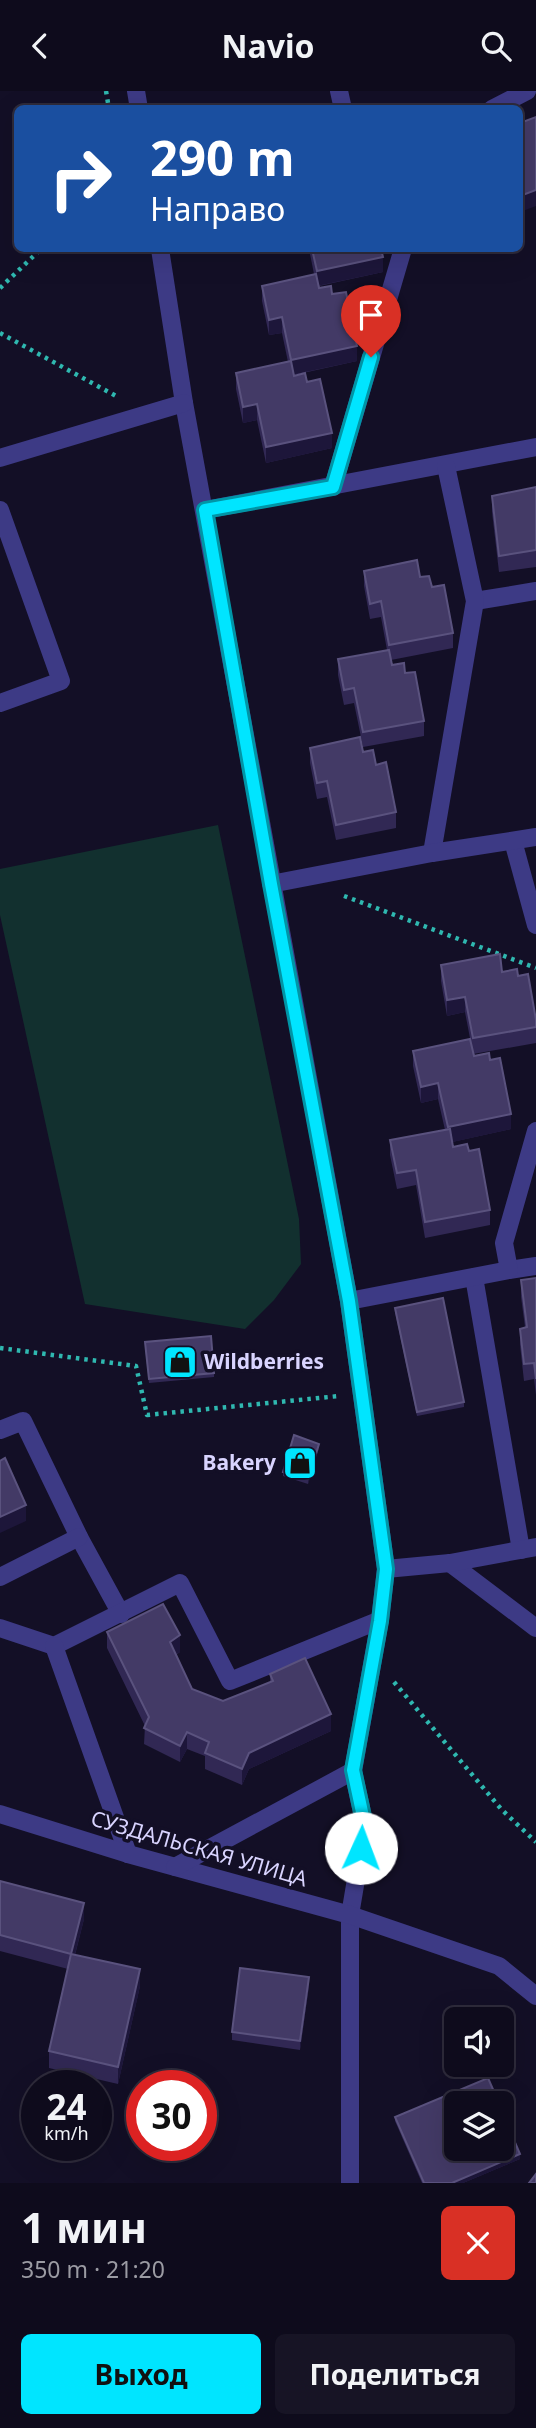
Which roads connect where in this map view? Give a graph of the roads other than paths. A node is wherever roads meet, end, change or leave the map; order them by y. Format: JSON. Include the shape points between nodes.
{"nodes":[{"id":1,"x":527,"y":91,"type":"edge"},
{"id":2,"x":500,"y":105,"type":"edge"},
{"id":3,"x":160,"y":252,"type":"edge"},
{"id":4,"x":400,"y":252,"type":"edge"},
{"id":5,"x":184,"y":403,"type":"junction"},
{"id":6,"x":536,"y":447,"type":"edge"},
{"id":7,"x":0,"y":458,"type":"edge"},
{"id":8,"x":446,"y":466,"type":"junction"},
{"id":9,"x":333,"y":487,"type":"junction"},
{"id":10,"x":0,"y":510,"type":"edge"},
{"id":11,"x":205,"y":510,"type":"junction"},
{"id":12,"x":536,"y":591,"type":"edge"},
{"id":13,"x":475,"y":601,"type":"junction"},
{"id":14,"x":0,"y":703,"type":"edge"},
{"id":15,"x":536,"y":837,"type":"edge"},
{"id":16,"x":513,"y":841,"type":"junction"},
{"id":17,"x":432,"y":853,"type":"junction"},
{"id":18,"x":271,"y":884,"type":"junction"},
{"id":19,"x":536,"y":926,"type":"edge"},
{"id":20,"x":536,"y":1131,"type":"edge"},
{"id":21,"x":536,"y":1266,"type":"edge"},
{"id":22,"x":509,"y":1270,"type":"junction"},
{"id":23,"x":474,"y":1277,"type":"junction"},
{"id":24,"x":349,"y":1301,"type":"junction"},
{"id":25,"x":0,"y":1430,"type":"edge"},
{"id":26,"x":79,"y":1537,"type":"junction"},
{"id":27,"x":529,"y":1549,"type":"edge"},
{"id":28,"x":450,"y":1563,"type":"junction"},
{"id":29,"x":386,"y":1569,"type":"junction"},
{"id":30,"x":0,"y":1577,"type":"edge"},
{"id":31,"x":121,"y":1613,"type":"junction"},
{"id":32,"x":380,"y":1621,"type":"junction"},
{"id":33,"x":0,"y":1628,"type":"edge"},
{"id":34,"x":536,"y":1628,"type":"edge"},
{"id":35,"x":54,"y":1646,"type":"junction"},
{"id":36,"x":353,"y":1770,"type":"junction"},
{"id":37,"x":0,"y":1814,"type":"edge"},
{"id":38,"x":128,"y":1854,"type":"junction"},
{"id":39,"x":174,"y":1867,"type":"junction"},
{"id":40,"x":350,"y":1915,"type":"junction"},
{"id":41,"x":536,"y":1996,"type":"edge"},
{"id":42,"x":350,"y":2183,"type":"edge"}],
"edges":[{"from":1,"to":2,"type":"street"},
{"from":3,"to":5,"type":"street"},
{"from":4,"to":9,"type":"street"},
{"from":5,"to":7,"type":"street"},
{"from":5,"to":11,"type":"street"},
{"from":6,"to":8,"type":"street"},
{"from":8,"to":9,"type":"street"},
{"from":8,"to":13,"type":"street"},
{"from":9,"to":11,"type":"street"},
{"from":10,"to":14,"type":"street","via":[[61,681]]},
{"from":11,"to":18,"type":"street"},
{"from":12,"to":13,"type":"street"},
{"from":13,"to":17,"type":"street"},
{"from":15,"to":16,"type":"street"},
{"from":16,"to":17,"type":"street"},
{"from":16,"to":19,"type":"street"},
{"from":17,"to":18,"type":"street"},
{"from":18,"to":24,"type":"street"},
{"from":20,"to":22,"type":"street","via":[[504,1243]]},
{"from":21,"to":22,"type":"street"},
{"from":22,"to":23,"type":"street"},
{"from":23,"to":24,"type":"street"},
{"from":23,"to":27,"type":"street"},
{"from":24,"to":29,"type":"street"},
{"from":25,"to":26,"type":"street","via":[[23,1421]]},
{"from":26,"to":30,"type":"street"},
{"from":26,"to":31,"type":"street"},
{"from":27,"to":28,"type":"street"},
{"from":28,"to":29,"type":"street"},
{"from":28,"to":34,"type":"street"},
{"from":29,"to":32,"type":"street"},
{"from":31,"to":32,"type":"street","via":[[180,1583],[230,1681]]},
{"from":31,"to":35,"type":"street"},
{"from":32,"to":36,"type":"street"},
{"from":33,"to":35,"type":"street"},
{"from":35,"to":38,"type":"street"},
{"from":36,"to":39,"type":"street"},
{"from":36,"to":40,"type":"street","via":[[365,1826]]},
{"from":37,"to":38,"type":"street","name":"СУЗДАЛЬСКАЯ УЛИЦА"},
{"from":38,"to":39,"type":"street","name":"СУЗДАЛЬСКАЯ УЛИЦА"},
{"from":39,"to":40,"type":"street","name":"СУЗДАЛЬСКАЯ УЛИЦА"},
{"from":40,"to":41,"type":"street","name":"СУЗДАЛЬСКАЯ УЛИЦА","via":[[499,1966]]},
{"from":40,"to":42,"type":"street"}]}
